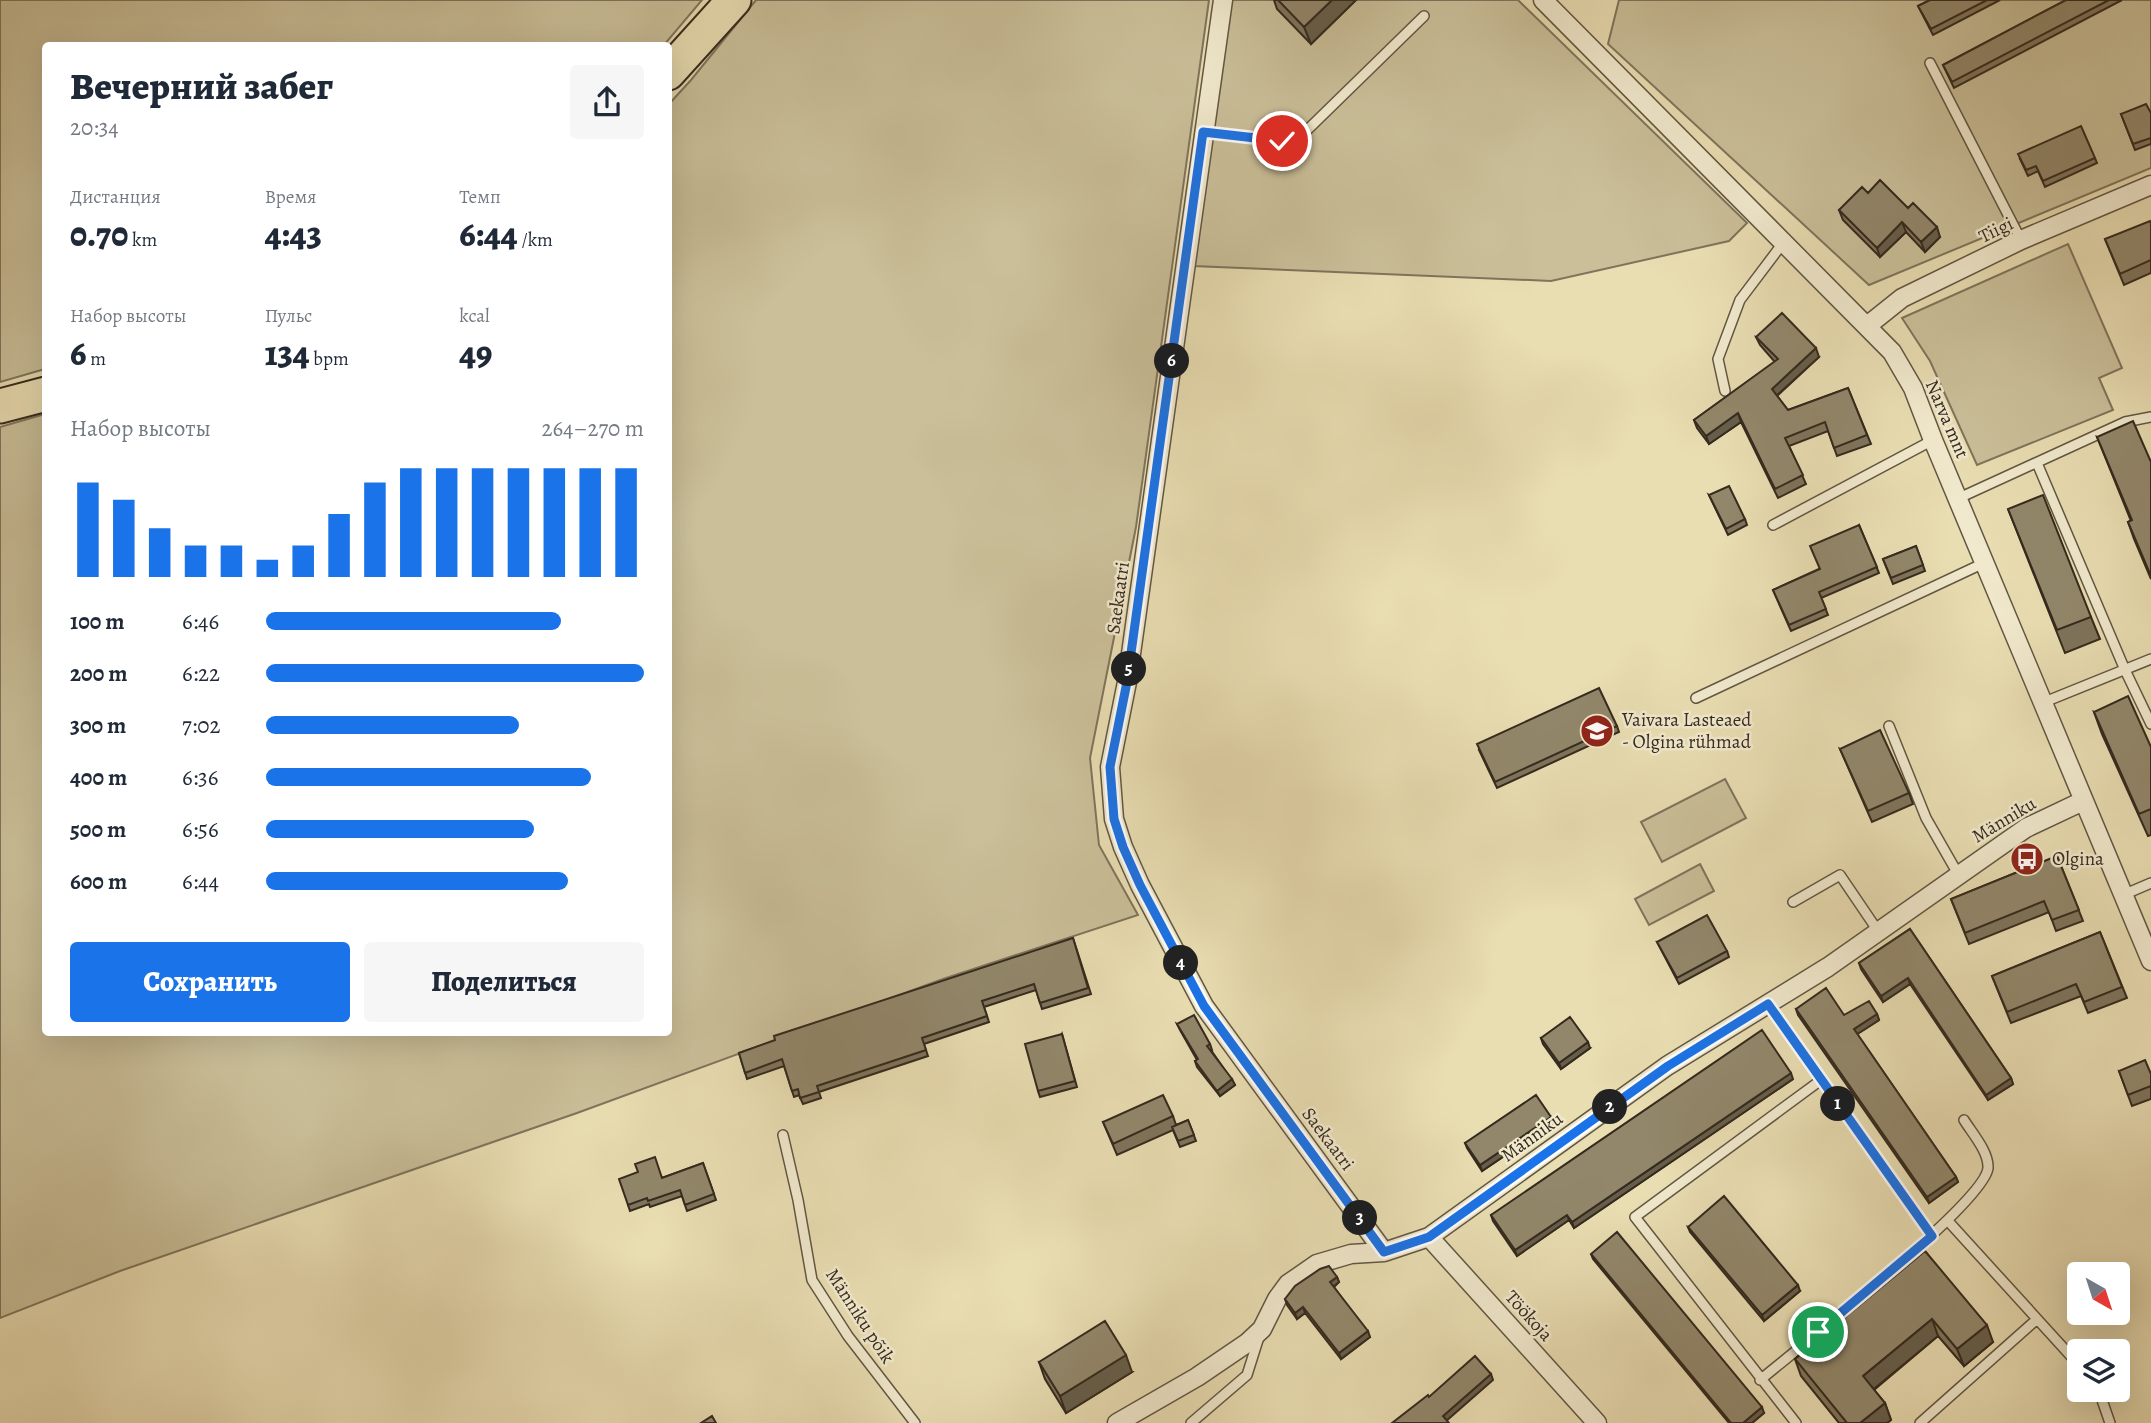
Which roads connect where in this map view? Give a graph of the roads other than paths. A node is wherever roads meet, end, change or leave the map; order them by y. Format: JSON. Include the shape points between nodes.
{"nodes":[{"id":1,"x":727,"y":0,"type":"edge"},
{"id":2,"x":734,"y":0,"type":"edge"},
{"id":3,"x":1223,"y":0,"type":"edge"},
{"id":4,"x":1543,"y":0,"type":"edge"},
{"id":5,"x":1424,"y":16,"type":"dead end"},
{"id":6,"x":702,"y":37,"type":"junction"},
{"id":7,"x":1930,"y":63,"type":"dead end"},
{"id":8,"x":672,"y":69,"type":"edge"},
{"id":9,"x":1203,"y":132,"type":"junction"},
{"id":10,"x":2151,"y":185,"type":"edge"},
{"id":11,"x":2021,"y":240,"type":"junction"},
{"id":12,"x":1783,"y":243,"type":"junction"},
{"id":13,"x":1867,"y":326,"type":"junction"},
{"id":14,"x":1724,"y":391,"type":"dead end"},
{"id":15,"x":42,"y":395,"type":"edge"},
{"id":16,"x":0,"y":406,"type":"edge"},
{"id":17,"x":2151,"y":418,"type":"edge"},
{"id":18,"x":1933,"y":440,"type":"junction"},
{"id":19,"x":2037,"y":463,"type":"junction"},
{"id":20,"x":1959,"y":498,"type":"junction"},
{"id":21,"x":1773,"y":525,"type":"dead end"},
{"id":22,"x":1984,"y":564,"type":"junction"},
{"id":23,"x":2151,"y":659,"type":"edge"},
{"id":24,"x":2125,"y":670,"type":"junction"},
{"id":25,"x":1696,"y":698,"type":"dead end"},
{"id":26,"x":2042,"y":703,"type":"junction"},
{"id":27,"x":2151,"y":724,"type":"edge"},
{"id":28,"x":1889,"y":726,"type":"dead end"},
{"id":29,"x":2083,"y":801,"type":"junction"},
{"id":30,"x":1958,"y":874,"type":"junction"},
{"id":31,"x":2151,"y":883,"type":"edge"},
{"id":32,"x":2123,"y":895,"type":"junction"},
{"id":33,"x":1793,"y":902,"type":"dead end"},
{"id":34,"x":1878,"y":931,"type":"junction"},
{"id":35,"x":2151,"y":961,"type":"edge"},
{"id":36,"x":1768,"y":1004,"type":"junction"},
{"id":37,"x":1821,"y":1080,"type":"junction"},
{"id":38,"x":1964,"y":1120,"type":"dead end"},
{"id":39,"x":783,"y":1135,"type":"dead end"},
{"id":40,"x":1948,"y":1222,"type":"junction"},
{"id":41,"x":1932,"y":1236,"type":"junction"},
{"id":42,"x":1429,"y":1237,"type":"junction"},
{"id":43,"x":1384,"y":1252,"type":"junction"},
{"id":44,"x":2036,"y":1320,"type":"junction"},
{"id":45,"x":1262,"y":1329,"type":"junction"},
{"id":46,"x":2067,"y":1352,"type":"edge"},
{"id":47,"x":1760,"y":1380,"type":"junction"},
{"id":48,"x":2103,"y":1402,"type":"edge"},
{"id":49,"x":915,"y":1423,"type":"edge"},
{"id":50,"x":1117,"y":1423,"type":"edge"},
{"id":51,"x":1191,"y":1423,"type":"edge"},
{"id":52,"x":1597,"y":1423,"type":"edge"},
{"id":53,"x":1796,"y":1423,"type":"edge"},
{"id":54,"x":1920,"y":1423,"type":"edge"},
{"id":55,"x":2110,"y":1423,"type":"edge"}],
"edges":[{"from":1,"to":6,"type":"highway"},
{"from":2,"to":6,"type":"highway"},
{"from":3,"to":9,"type":"street","name":"Saekaatri"},
{"from":4,"to":12,"type":"street","name":"Narva mnt"},
{"from":5,"to":9,"type":"lane","via":[[1297,140]]},
{"from":6,"to":8,"type":"highway"},
{"from":7,"to":11,"type":"lane"},
{"from":9,"to":43,"type":"street","name":"Saekaatri","via":[[1127,682],[1110,767],[1114,819],[1140,885],[1204,1006]]},
{"from":10,"to":11,"type":"street","name":"Tiigi"},
{"from":11,"to":13,"type":"street","name":"Tiigi","via":[[1902,298]]},
{"from":12,"to":13,"type":"street","name":"Narva mnt"},
{"from":12,"to":14,"type":"lane","via":[[1740,300],[1718,359]]},
{"from":13,"to":18,"type":"street","name":"Narva mnt","via":[[1892,352],[1913,388]]},
{"from":15,"to":16,"type":"highway"},
{"from":17,"to":19,"type":"lane","via":[[2125,422]]},
{"from":18,"to":20,"type":"street","name":"Narva mnt"},
{"from":18,"to":21,"type":"lane"},
{"from":19,"to":20,"type":"lane"},
{"from":19,"to":24,"type":"lane"},
{"from":20,"to":22,"type":"street","name":"Narva mnt"},
{"from":22,"to":25,"type":"lane"},
{"from":22,"to":26,"type":"street","name":"Narva mnt"},
{"from":23,"to":24,"type":"lane"},
{"from":24,"to":26,"type":"lane"},
{"from":24,"to":27,"type":"lane"},
{"from":26,"to":29,"type":"street","name":"Narva mnt"},
{"from":28,"to":30,"type":"lane","via":[[1926,818]]},
{"from":29,"to":30,"type":"street","name":"Männiku","via":[[2026,828]]},
{"from":29,"to":32,"type":"street","name":"Narva mnt"},
{"from":30,"to":34,"type":"street","name":"Männiku"},
{"from":31,"to":32,"type":"lane"},
{"from":32,"to":35,"type":"street","name":"Narva mnt"},
{"from":33,"to":34,"type":"lane","via":[[1840,875]]},
{"from":34,"to":36,"type":"street","name":"Männiku"},
{"from":36,"to":37,"type":"lane"},
{"from":36,"to":42,"type":"street","name":"Männiku","via":[[1668,1066]]},
{"from":37,"to":41,"type":"lane"},
{"from":37,"to":47,"type":"lane","via":[[1635,1217]]},
{"from":38,"to":40,"type":"lane","via":[[1988,1168],[1984,1180]]},
{"from":39,"to":49,"type":"lane","name":"Männiku põik","via":[[813,1280],[848,1336]]},
{"from":40,"to":41,"type":"lane"},
{"from":40,"to":44,"type":"lane"},
{"from":41,"to":47,"type":"lane"},
{"from":42,"to":43,"type":"street","name":"Männiku"},
{"from":42,"to":52,"type":"street","name":"Töökoja"},
{"from":43,"to":45,"type":"street","name":"Männiku","via":[[1351,1254],[1317,1264],[1289,1284]]},
{"from":44,"to":46,"type":"lane"},
{"from":44,"to":54,"type":"lane"},
{"from":45,"to":50,"type":"street","name":"Männiku","via":[[1216,1364]]},
{"from":45,"to":51,"type":"lane","via":[[1247,1376]]},
{"from":47,"to":53,"type":"lane"},
{"from":48,"to":55,"type":"lane"}]}
